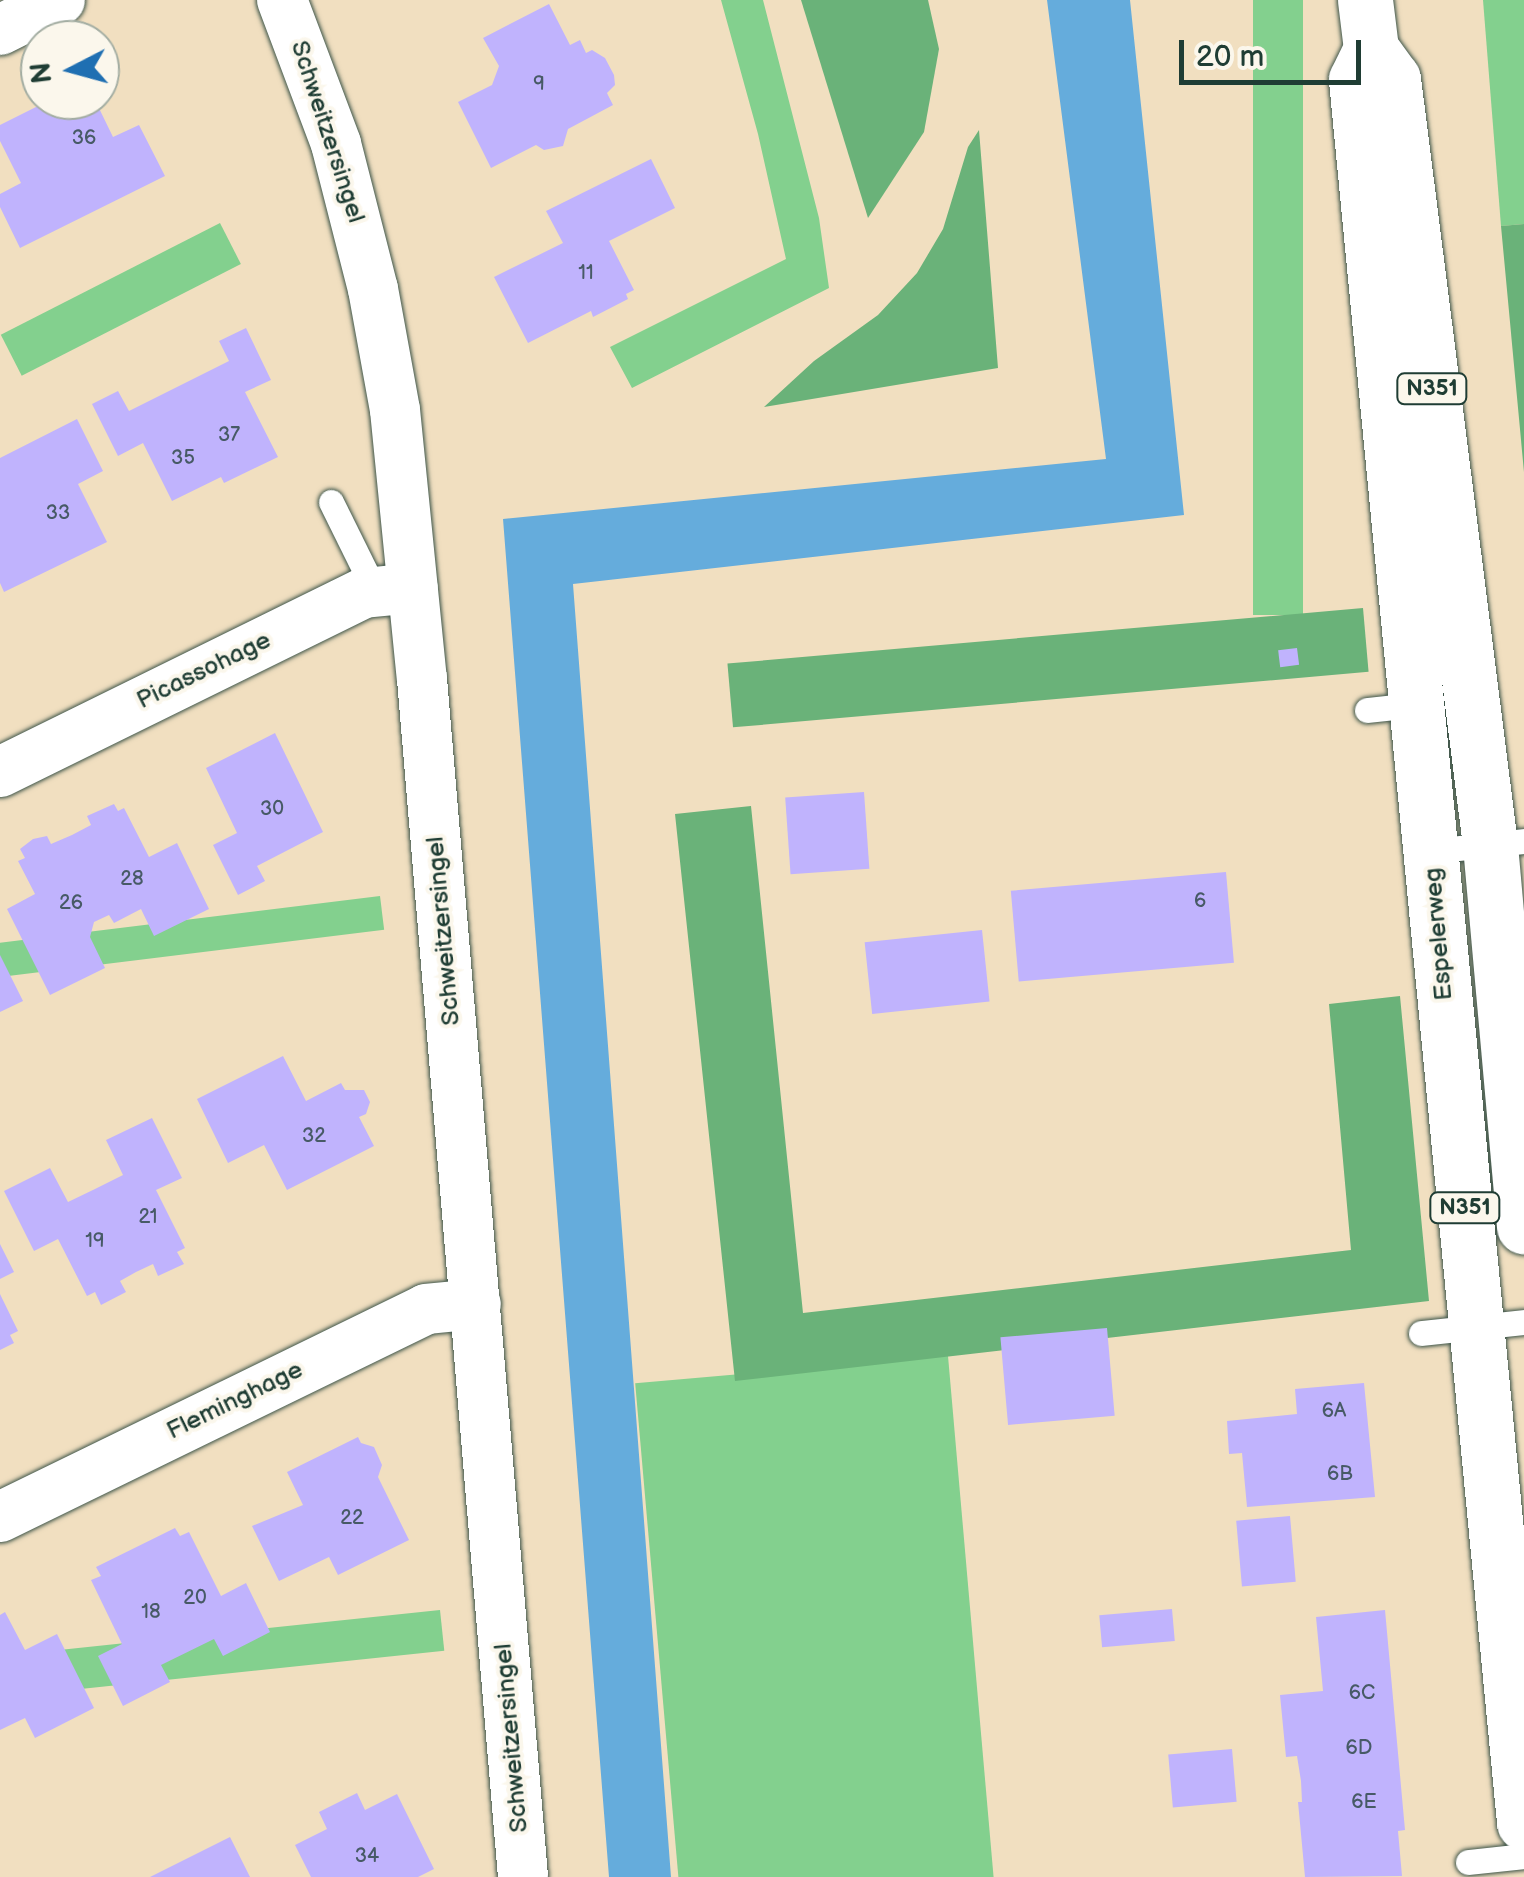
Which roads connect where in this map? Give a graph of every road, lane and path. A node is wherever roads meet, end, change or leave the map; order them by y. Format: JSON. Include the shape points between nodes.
{"nodes":[{"id":1,"x":60,"y":0,"type":"edge"},
{"id":2,"x":282,"y":0,"type":"edge"},
{"id":3,"x":1368,"y":24,"type":"edge"},
{"id":4,"x":0,"y":30,"type":"edge"},
{"id":5,"x":330,"y":502,"type":"dead end"},
{"id":6,"x":394,"y":589,"type":"junction"},
{"id":7,"x":1471,"y":699,"type":"junction"},
{"id":8,"x":1392,"y":707,"type":"junction"},
{"id":9,"x":0,"y":772,"type":"edge"},
{"id":10,"x":1507,"y":843,"type":"edge"},
{"id":11,"x":1431,"y":851,"type":"junction"},
{"id":12,"x":1524,"y":1226,"type":"edge"},
{"id":13,"x":476,"y":1304,"type":"junction"},
{"id":14,"x":1500,"y":1325,"type":"edge"},
{"id":15,"x":1421,"y":1332,"type":"dead end"},
{"id":16,"x":0,"y":1517,"type":"edge"},
{"id":17,"x":1524,"y":1824,"type":"edge"},
{"id":18,"x":1524,"y":1856,"type":"edge"},
{"id":19,"x":1468,"y":1862,"type":"dead end"},
{"id":20,"x":523,"y":1877,"type":"edge"}],
"edges":[{"from":1,"to":4,"type":"street"},
{"from":2,"to":6,"type":"street","name":"Schweitzersingel","via":[[336,144],[372,289],[394,410]]},
{"from":3,"to":7,"type":"main road","name":"Espelerweg","number":"N351","via":[[1393,79]]},
{"from":3,"to":8,"type":"main road","name":"Espelerweg","number":"N351","via":[[1356,80]]},
{"from":5,"to":6,"type":"lane"},
{"from":6,"to":9,"type":"street","name":"Picassohage","via":[[330,608]]},
{"from":6,"to":13,"type":"street","name":"Schweitzersingel"},
{"from":7,"to":8,"type":"lane"},
{"from":7,"to":10,"type":"main road","name":"Espelerweg","number":"N351"},
{"from":8,"to":11,"type":"main road","name":"Espelerweg","number":"N351"},
{"from":10,"to":11,"type":"lane"},
{"from":10,"to":12,"type":"main road","name":"Espelerweg","number":"N351"},
{"from":11,"to":14,"type":"main road","name":"Espelerweg","number":"N351"},
{"from":13,"to":16,"type":"street","name":"Fleminghage","via":[[426,1309]]},
{"from":13,"to":20,"type":"street","name":"Schweitzersingel"},
{"from":14,"to":15,"type":"lane"},
{"from":14,"to":17,"type":"main road","name":"Espelerweg","number":"N351"},
{"from":18,"to":19,"type":"lane"}]}
